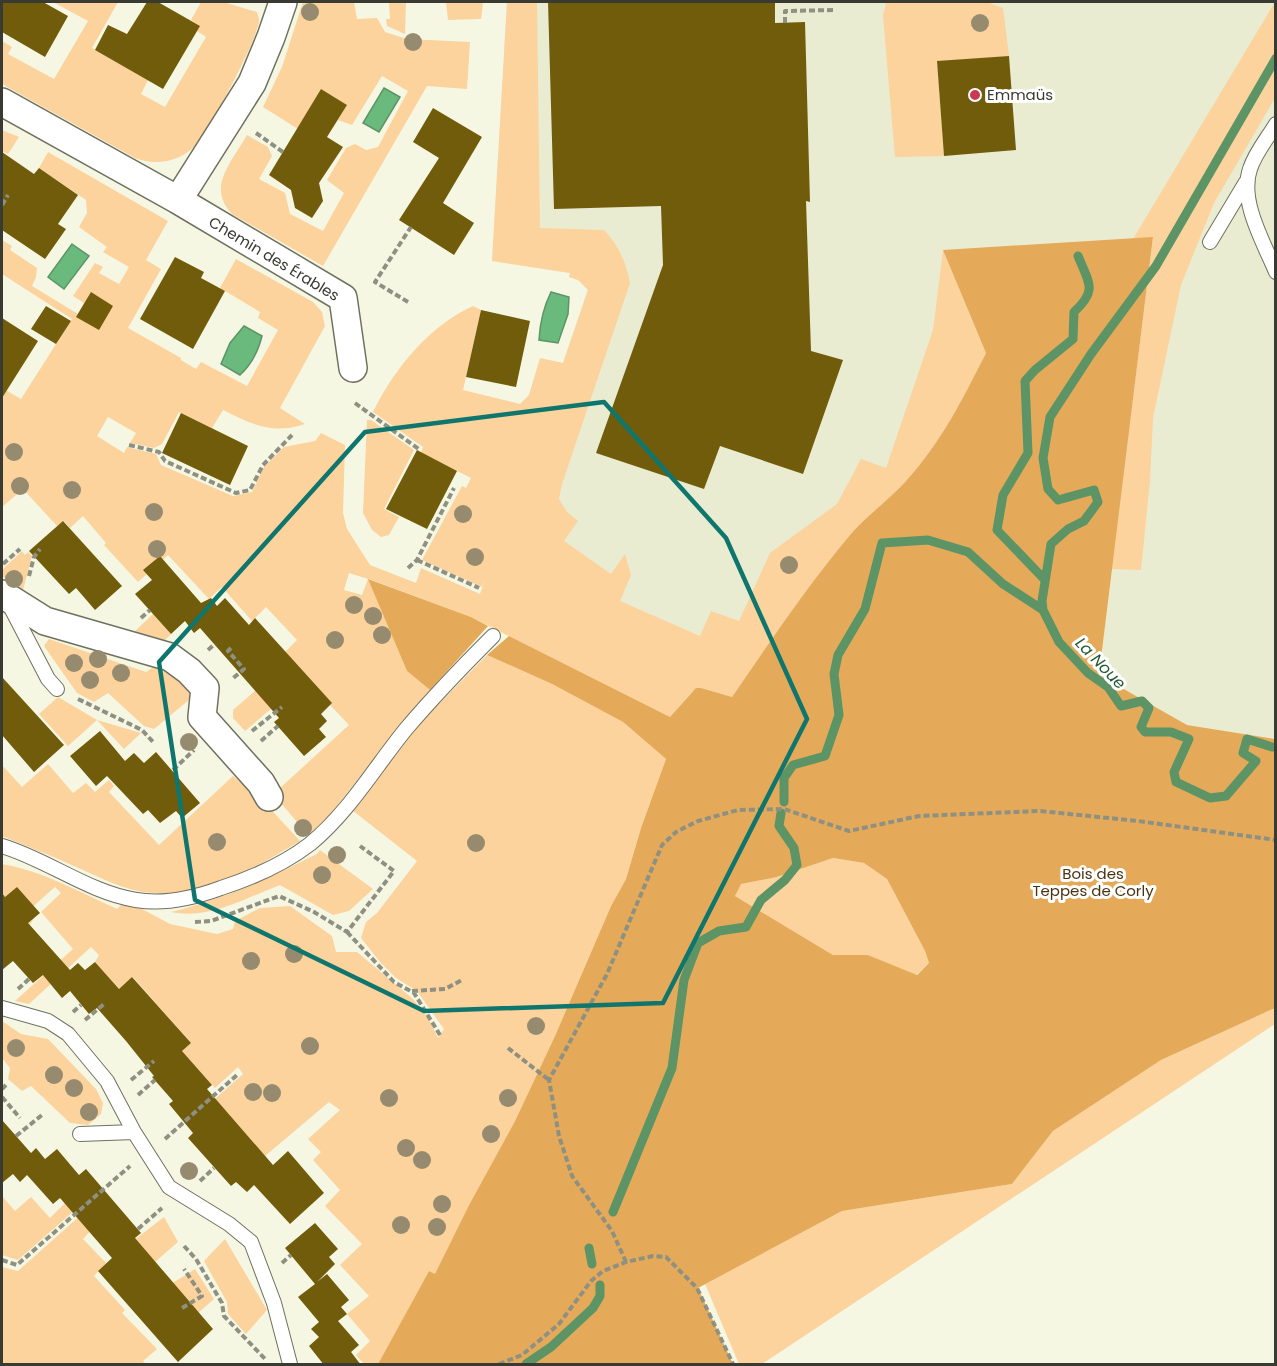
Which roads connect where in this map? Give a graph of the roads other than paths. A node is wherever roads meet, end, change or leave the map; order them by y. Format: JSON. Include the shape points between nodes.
{"nodes":[{"id":1,"x":283,"y":2,"type":"edge"},
{"id":2,"x":2,"y":102,"type":"edge"},
{"id":3,"x":1275,"y":124,"type":"edge"},
{"id":4,"x":1247,"y":180,"type":"junction"},
{"id":5,"x":178,"y":200,"type":"junction"},
{"id":6,"x":1210,"y":242,"type":"dead end"},
{"id":7,"x":1275,"y":273,"type":"edge"},
{"id":8,"x":353,"y":368,"type":"dead end"},
{"id":9,"x":2,"y":594,"type":"edge"},
{"id":10,"x":493,"y":636,"type":"dead end"},
{"id":11,"x":57,"y":689,"type":"road end"},
{"id":12,"x":269,"y":796,"type":"dead end"},
{"id":13,"x":2,"y":846,"type":"edge"},
{"id":14,"x":2,"y":1008,"type":"edge"},
{"id":15,"x":134,"y":1132,"type":"junction"},
{"id":16,"x":80,"y":1134,"type":"dead end"},
{"id":17,"x":290,"y":1365,"type":"edge"}],
"edges":[{"from":1,"to":5,"type":"street","via":[[252,82]]},
{"from":2,"to":5,"type":"street","name":"Chemin des Érables"},
{"from":3,"to":4,"type":"lane","via":[[1254,159]]},
{"from":4,"to":6,"type":"lane"},
{"from":4,"to":7,"type":"lane","via":[[1250,207]]},
{"from":5,"to":8,"type":"street","name":"Chemin des Érables","via":[[343,298]]},
{"from":9,"to":11,"type":"lane"},
{"from":9,"to":12,"type":"street","via":[[45,621],[170,657],[187,669],[206,688],[202,717]]},
{"from":10,"to":13,"type":"lane","via":[[423,710],[328,827],[294,854],[243,881],[194,897],[139,900],[113,895]]},
{"from":14,"to":15,"type":"lane","via":[[48,1021],[68,1034],[107,1081]]},
{"from":15,"to":16,"type":"lane"},
{"from":15,"to":17,"type":"lane","via":[[169,1187],[251,1242],[274,1303]]}]}
